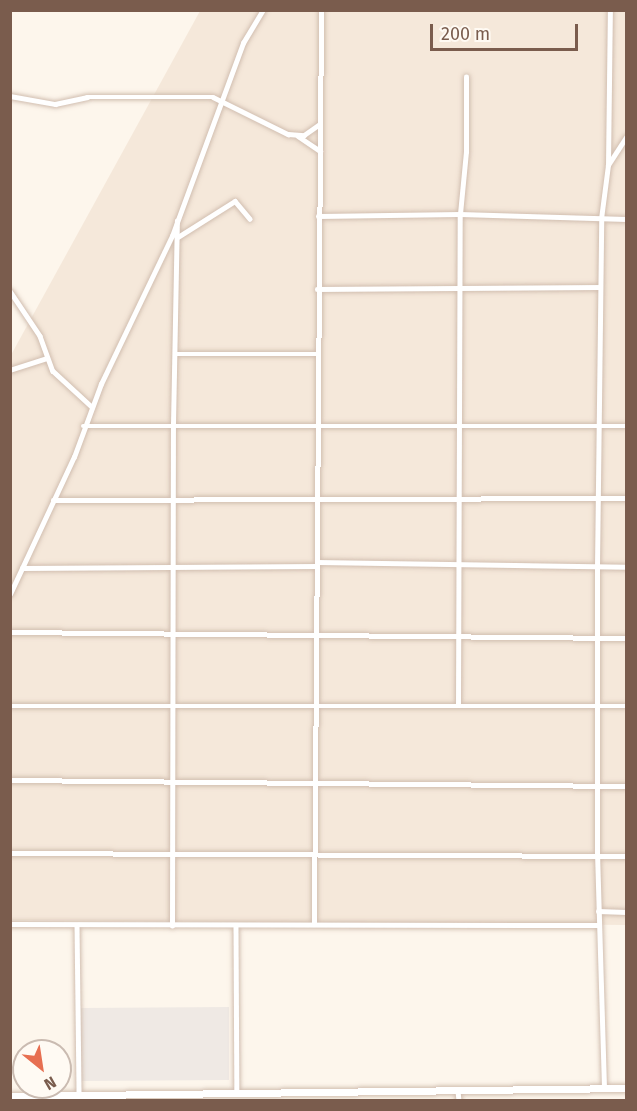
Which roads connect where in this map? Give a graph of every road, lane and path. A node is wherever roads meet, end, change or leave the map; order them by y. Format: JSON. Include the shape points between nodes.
{"nodes":[{"id":1,"x":263,"y":10,"type":"edge"},
{"id":2,"x":321,"y":10,"type":"edge"},
{"id":3,"x":610,"y":10,"type":"edge"},
{"id":4,"x":466,"y":77,"type":"dead end"},
{"id":5,"x":10,"y":96,"type":"edge"},
{"id":6,"x":224,"y":100,"type":"junction"},
{"id":7,"x":321,"y":124,"type":"junction"},
{"id":8,"x":298,"y":136,"type":"junction"},
{"id":9,"x":627,"y":137,"type":"edge"},
{"id":10,"x":320,"y":151,"type":"junction"},
{"id":11,"x":608,"y":165,"type":"junction"},
{"id":12,"x":460,"y":214,"type":"junction"},
{"id":13,"x":318,"y":216,"type":"junction"},
{"id":14,"x":250,"y":219,"type":"dead end"},
{"id":15,"x":602,"y":219,"type":"junction"},
{"id":16,"x":627,"y":219,"type":"edge"},
{"id":17,"x":177,"y":221,"type":"junction"},
{"id":18,"x":178,"y":237,"type":"junction"},
{"id":19,"x":600,"y":287,"type":"junction"},
{"id":20,"x":460,"y":288,"type":"junction"},
{"id":21,"x":317,"y":289,"type":"junction"},
{"id":22,"x":10,"y":291,"type":"edge"},
{"id":23,"x":177,"y":354,"type":"junction"},
{"id":24,"x":318,"y":354,"type":"junction"},
{"id":25,"x":46,"y":358,"type":"junction"},
{"id":26,"x":10,"y":369,"type":"edge"},
{"id":27,"x":91,"y":406,"type":"junction"},
{"id":28,"x":173,"y":424,"type":"junction"},
{"id":29,"x":83,"y":426,"type":"junction"},
{"id":30,"x":317,"y":426,"type":"junction"},
{"id":31,"x":460,"y":426,"type":"junction"},
{"id":32,"x":599,"y":426,"type":"junction"},
{"id":33,"x":627,"y":426,"type":"edge"},
{"id":34,"x":461,"y":496,"type":"junction"},
{"id":35,"x":318,"y":497,"type":"junction"},
{"id":36,"x":172,"y":498,"type":"junction"},
{"id":37,"x":627,"y":498,"type":"edge"},
{"id":38,"x":600,"y":499,"type":"junction"},
{"id":39,"x":53,"y":500,"type":"junction"},
{"id":40,"x":459,"y":563,"type":"junction"},
{"id":41,"x":317,"y":564,"type":"junction"},
{"id":42,"x":173,"y":567,"type":"junction"},
{"id":43,"x":597,"y":567,"type":"junction"},
{"id":44,"x":627,"y":567,"type":"edge"},
{"id":45,"x":22,"y":568,"type":"junction"},
{"id":46,"x":10,"y":594,"type":"edge"},
{"id":47,"x":10,"y":632,"type":"edge"},
{"id":48,"x":174,"y":635,"type":"junction"},
{"id":49,"x":315,"y":636,"type":"junction"},
{"id":50,"x":459,"y":637,"type":"junction"},
{"id":51,"x":598,"y":638,"type":"junction"},
{"id":52,"x":627,"y":638,"type":"edge"},
{"id":53,"x":172,"y":705,"type":"junction"},
{"id":54,"x":316,"y":705,"type":"junction"},
{"id":55,"x":458,"y":705,"type":"junction"},
{"id":56,"x":597,"y":705,"type":"junction"},
{"id":57,"x":10,"y":706,"type":"edge"},
{"id":58,"x":627,"y":706,"type":"edge"},
{"id":59,"x":10,"y":780,"type":"edge"},
{"id":60,"x":173,"y":782,"type":"junction"},
{"id":61,"x":314,"y":784,"type":"junction"},
{"id":62,"x":596,"y":786,"type":"junction"},
{"id":63,"x":627,"y":786,"type":"edge"},
{"id":64,"x":10,"y":852,"type":"edge"},
{"id":65,"x":172,"y":852,"type":"junction"},
{"id":66,"x":315,"y":854,"type":"junction"},
{"id":67,"x":597,"y":856,"type":"junction"},
{"id":68,"x":627,"y":856,"type":"edge"},
{"id":69,"x":598,"y":911,"type":"junction"},
{"id":70,"x":627,"y":912,"type":"edge"},
{"id":71,"x":10,"y":924,"type":"edge"},
{"id":72,"x":314,"y":924,"type":"junction"},
{"id":73,"x":77,"y":925,"type":"junction"},
{"id":74,"x":599,"y":925,"type":"junction"},
{"id":75,"x":172,"y":926,"type":"junction"},
{"id":76,"x":236,"y":926,"type":"junction"},
{"id":77,"x":604,"y":1088,"type":"junction"},
{"id":78,"x":627,"y":1088,"type":"edge"},
{"id":79,"x":458,"y":1091,"type":"junction"},
{"id":80,"x":237,"y":1093,"type":"junction"},
{"id":81,"x":10,"y":1096,"type":"edge"},
{"id":82,"x":79,"y":1096,"type":"junction"},
{"id":83,"x":459,"y":1101,"type":"edge"}],
"edges":[{"from":1,"to":6,"type":"street","via":[[243,43]]},
{"from":2,"to":7,"type":"street"},
{"from":3,"to":11,"type":"street"},
{"from":4,"to":12,"type":"street","via":[[466,152]]},
{"from":5,"to":6,"type":"street","via":[[55,104],[87,97],[188,95]]},
{"from":6,"to":8,"type":"street","via":[[282,132]]},
{"from":6,"to":17,"type":"street"},
{"from":7,"to":8,"type":"street"},
{"from":7,"to":10,"type":"street"},
{"from":8,"to":10,"type":"street"},
{"from":9,"to":11,"type":"street"},
{"from":10,"to":13,"type":"street"},
{"from":11,"to":15,"type":"street"},
{"from":12,"to":13,"type":"street"},
{"from":12,"to":15,"type":"street"},
{"from":12,"to":20,"type":"street"},
{"from":13,"to":21,"type":"street"},
{"from":14,"to":18,"type":"street","via":[[235,201]]},
{"from":15,"to":16,"type":"street"},
{"from":15,"to":19,"type":"street"},
{"from":17,"to":18,"type":"street"},
{"from":17,"to":27,"type":"street"},
{"from":18,"to":23,"type":"street"},
{"from":19,"to":20,"type":"street"},
{"from":19,"to":32,"type":"street"},
{"from":20,"to":21,"type":"street"},
{"from":20,"to":31,"type":"street"},
{"from":21,"to":24,"type":"street"},
{"from":22,"to":25,"type":"street","via":[[40,336]]},
{"from":23,"to":24,"type":"street"},
{"from":23,"to":28,"type":"street"},
{"from":24,"to":30,"type":"street"},
{"from":25,"to":26,"type":"street"},
{"from":25,"to":27,"type":"street","via":[[54,373]]},
{"from":27,"to":29,"type":"street"},
{"from":28,"to":29,"type":"street"},
{"from":28,"to":30,"type":"street"},
{"from":28,"to":36,"type":"street"},
{"from":29,"to":39,"type":"street"},
{"from":30,"to":31,"type":"street"},
{"from":30,"to":35,"type":"street"},
{"from":31,"to":32,"type":"street"},
{"from":31,"to":34,"type":"street"},
{"from":32,"to":33,"type":"street"},
{"from":32,"to":38,"type":"street"},
{"from":34,"to":35,"type":"street"},
{"from":34,"to":38,"type":"street"},
{"from":34,"to":40,"type":"street"},
{"from":35,"to":36,"type":"street"},
{"from":35,"to":41,"type":"street"},
{"from":36,"to":39,"type":"street"},
{"from":36,"to":42,"type":"street"},
{"from":37,"to":38,"type":"street"},
{"from":38,"to":43,"type":"street"},
{"from":39,"to":45,"type":"street"},
{"from":40,"to":41,"type":"street"},
{"from":40,"to":43,"type":"street"},
{"from":40,"to":50,"type":"street"},
{"from":41,"to":42,"type":"street"},
{"from":41,"to":49,"type":"street"},
{"from":42,"to":45,"type":"street"},
{"from":42,"to":48,"type":"street"},
{"from":43,"to":44,"type":"street"},
{"from":43,"to":51,"type":"street"},
{"from":45,"to":46,"type":"street"},
{"from":47,"to":48,"type":"street"},
{"from":48,"to":49,"type":"street"},
{"from":48,"to":53,"type":"street"},
{"from":49,"to":50,"type":"street"},
{"from":49,"to":54,"type":"street"},
{"from":50,"to":51,"type":"street"},
{"from":50,"to":55,"type":"street"},
{"from":51,"to":52,"type":"street"},
{"from":51,"to":56,"type":"street"},
{"from":53,"to":54,"type":"street"},
{"from":53,"to":57,"type":"street"},
{"from":53,"to":60,"type":"street"},
{"from":54,"to":55,"type":"street"},
{"from":54,"to":61,"type":"street"},
{"from":55,"to":56,"type":"street"},
{"from":56,"to":58,"type":"street"},
{"from":56,"to":62,"type":"street"},
{"from":59,"to":60,"type":"street"},
{"from":60,"to":61,"type":"street"},
{"from":60,"to":65,"type":"street"},
{"from":61,"to":62,"type":"street"},
{"from":61,"to":66,"type":"street"},
{"from":62,"to":63,"type":"street"},
{"from":62,"to":67,"type":"street"},
{"from":64,"to":65,"type":"street"},
{"from":65,"to":66,"type":"street"},
{"from":65,"to":75,"type":"street"},
{"from":66,"to":67,"type":"street"},
{"from":66,"to":72,"type":"street"},
{"from":67,"to":68,"type":"street"},
{"from":67,"to":69,"type":"street"},
{"from":69,"to":70,"type":"street"},
{"from":69,"to":74,"type":"street"},
{"from":71,"to":73,"type":"street"},
{"from":72,"to":74,"type":"street"},
{"from":72,"to":76,"type":"street"},
{"from":73,"to":75,"type":"street"},
{"from":73,"to":82,"type":"street"},
{"from":74,"to":77,"type":"street"},
{"from":75,"to":76,"type":"street"},
{"from":76,"to":80,"type":"street"},
{"from":77,"to":78,"type":"main road"},
{"from":77,"to":79,"type":"main road"},
{"from":79,"to":80,"type":"main road"},
{"from":79,"to":83,"type":"street"},
{"from":80,"to":82,"type":"main road"},
{"from":81,"to":82,"type":"main road"}]}
